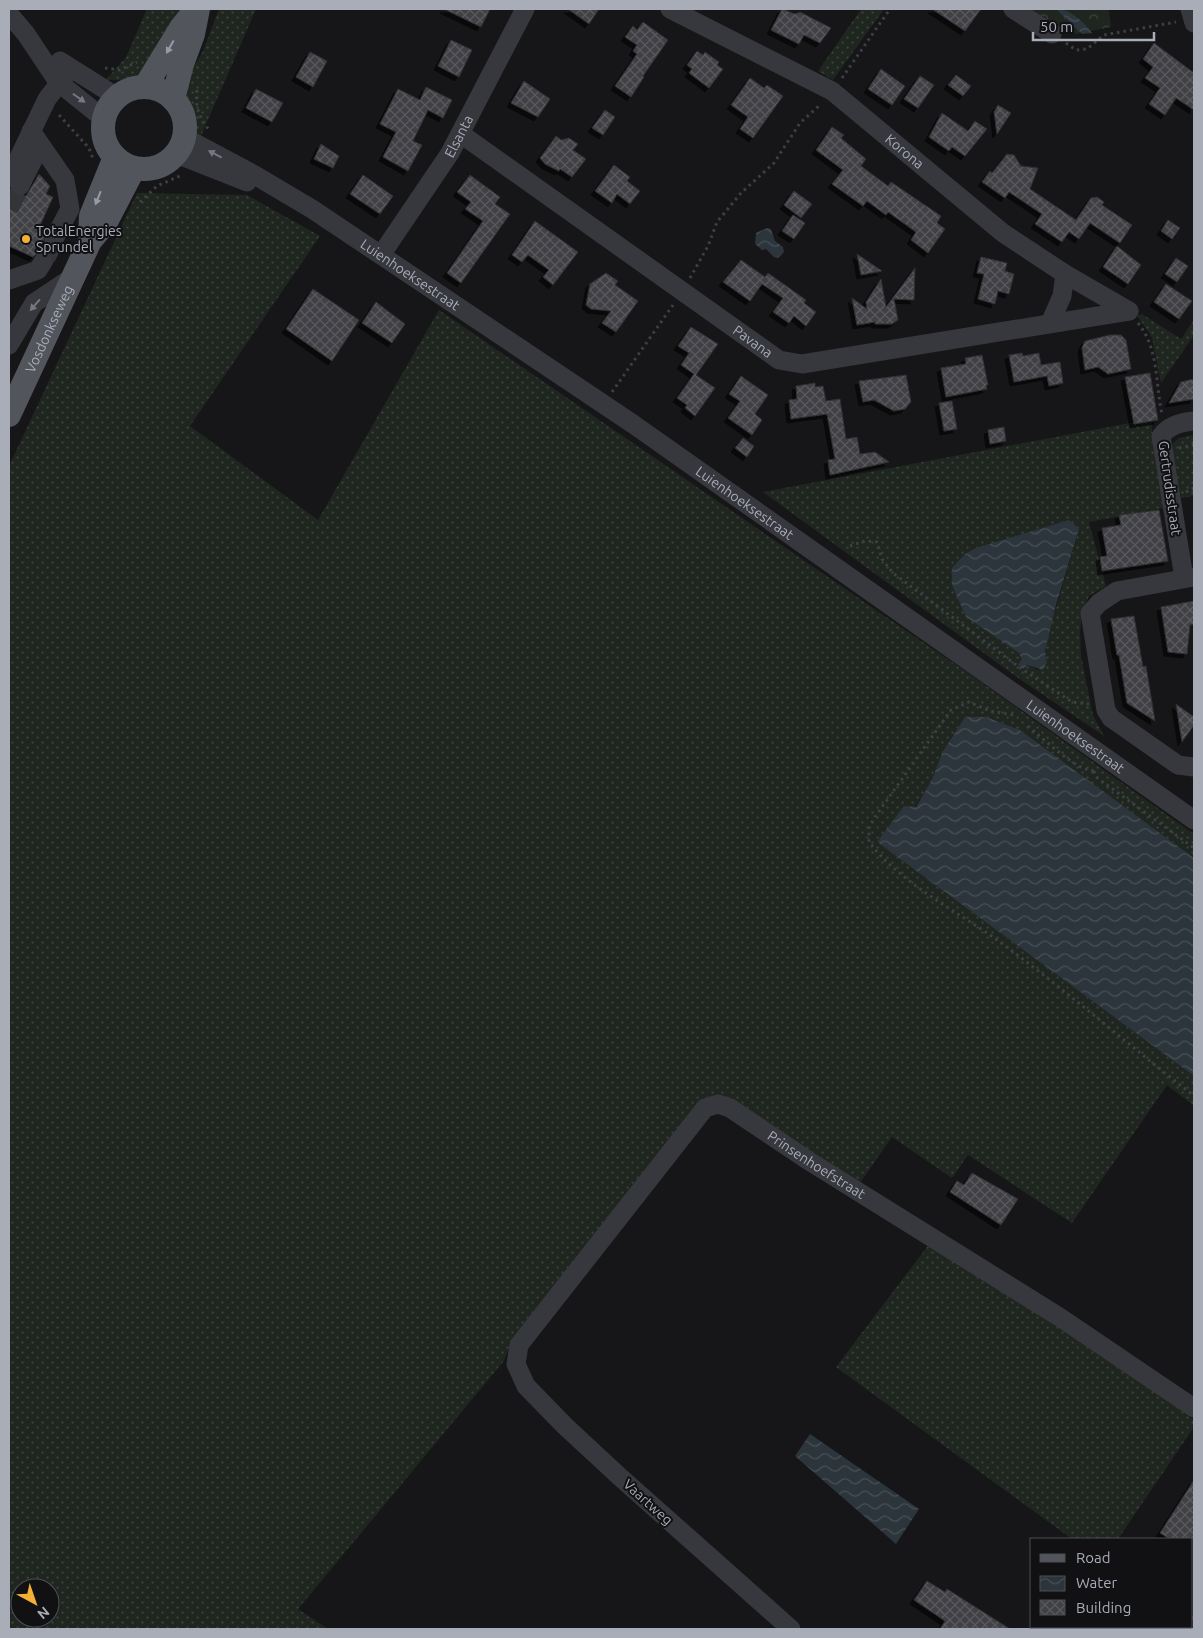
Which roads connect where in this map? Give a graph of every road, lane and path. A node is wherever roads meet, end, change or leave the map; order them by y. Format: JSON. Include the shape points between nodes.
{"nodes":[{"id":1,"x":198,"y":9,"type":"edge"},
{"id":2,"x":525,"y":9,"type":"edge"},
{"id":3,"x":670,"y":9,"type":"edge"},
{"id":4,"x":890,"y":9,"type":"edge"},
{"id":5,"x":1014,"y":9,"type":"edge"},
{"id":6,"x":9,"y":14,"type":"edge"},
{"id":7,"x":1192,"y":17,"type":"edge"},
{"id":8,"x":1052,"y":34,"type":"joint"},
{"id":9,"x":64,"y":76,"type":"junction"},
{"id":10,"x":145,"y":88,"type":"junction"},
{"id":11,"x":832,"y":92,"type":"junction"},
{"id":12,"x":117,"y":97,"type":"junction"},
{"id":13,"x":173,"y":100,"type":"junction"},
{"id":14,"x":104,"y":119,"type":"junction"},
{"id":15,"x":461,"y":134,"type":"junction"},
{"id":16,"x":36,"y":139,"type":"junction"},
{"id":17,"x":180,"y":146,"type":"junction"},
{"id":18,"x":124,"y":163,"type":"junction"},
{"id":19,"x":14,"y":182,"type":"tunnel mouth"},
{"id":20,"x":54,"y":239,"type":"tunnel mouth"},
{"id":21,"x":381,"y":255,"type":"junction"},
{"id":22,"x":43,"y":262,"type":"tunnel mouth"},
{"id":23,"x":1065,"y":274,"type":"junction"},
{"id":24,"x":72,"y":277,"type":"junction"},
{"id":25,"x":9,"y":280,"type":"edge"},
{"id":26,"x":682,"y":291,"type":"junction"},
{"id":27,"x":1129,"y":311,"type":"junction"},
{"id":28,"x":1050,"y":323,"type":"junction"},
{"id":29,"x":9,"y":345,"type":"edge"},
{"id":30,"x":616,"y":386,"type":"dead end"},
{"id":31,"x":9,"y":415,"type":"edge"},
{"id":32,"x":1194,"y":421,"type":"edge"},
{"id":33,"x":1166,"y":429,"type":"junction"},
{"id":34,"x":850,"y":546,"type":"dead end"},
{"id":35,"x":1189,"y":578,"type":"edge"},
{"id":36,"x":1105,"y":704,"type":"junction"},
{"id":37,"x":1015,"y":716,"type":"dead end"},
{"id":38,"x":1023,"y":722,"type":"dead end"},
{"id":39,"x":1194,"y":766,"type":"edge"},
{"id":40,"x":1194,"y":820,"type":"edge"},
{"id":41,"x":1194,"y":848,"type":"edge"},
{"id":42,"x":1194,"y":1096,"type":"edge"},
{"id":43,"x":516,"y":1364,"type":"joint"},
{"id":44,"x":1194,"y":1408,"type":"edge"},
{"id":45,"x":791,"y":1629,"type":"edge"}],
"edges":[{"from":1,"to":10,"type":"main road","one_way":true,"via":[[181,28]]},
{"from":1,"to":13,"type":"main road"},
{"from":2,"to":15,"type":"street","name":"Elsanta"},
{"from":3,"to":11,"type":"street","name":"Korona"},
{"from":4,"to":11,"type":"path"},
{"from":5,"to":8,"type":"street"},
{"from":6,"to":9,"type":"street"},
{"from":7,"to":8,"type":"path","via":[[1104,35],[1087,49],[1076,50]]},
{"from":9,"to":12,"type":"street"},
{"from":9,"to":14,"type":"street","one_way":true},
{"from":9,"to":16,"type":"street"},
{"from":10,"to":12,"type":"main road"},
{"from":10,"to":13,"type":"main road","via":[[160,91]]},
{"from":11,"to":23,"type":"street","name":"Korona","via":[[996,228]]},
{"from":11,"to":26,"type":"path","via":[[800,123],[774,163],[741,193],[717,222],[708,246]]},
{"from":12,"to":14,"type":"main road"},
{"from":13,"to":17,"type":"main road","via":[[181,111],[184,124]]},
{"from":14,"to":18,"type":"main road","via":[[103,133],[107,146]]},
{"from":15,"to":21,"type":"street","name":"Elsanta"},
{"from":15,"to":26,"type":"street","name":"Pavana"},
{"from":16,"to":19,"type":"street"},
{"from":16,"to":20,"type":"street","via":[[65,180],[70,209]]},
{"from":17,"to":18,"type":"main road","via":[[157,167]]},
{"from":17,"to":21,"type":"street","name":"Luienhoeksestraat","via":[[239,179],[288,195]]},
{"from":18,"to":24,"type":"main road","name":"Vosdonkseweg","via":[[106,222],[90,242]]},
{"from":21,"to":40,"type":"street","name":"Luienhoeksestraat","via":[[650,436]]},
{"from":22,"to":25,"type":"street","via":[[38,270]]},
{"from":23,"to":27,"type":"street","name":"Korona"},
{"from":23,"to":28,"type":"street","via":[[1062,296]]},
{"from":24,"to":29,"type":"street","one_way":true,"via":[[34,303]]},
{"from":24,"to":31,"type":"main road","name":"Vosdonkseweg"},
{"from":26,"to":28,"type":"street","name":"Pavana","via":[[779,360],[802,364]]},
{"from":26,"to":30,"type":"path"},
{"from":27,"to":28,"type":"street","name":"Pavana"},
{"from":27,"to":33,"type":"path","via":[[1147,334],[1153,348]]},
{"from":32,"to":33,"type":"street","name":"Gertrudisstraat","via":[[1181,422]]},
{"from":33,"to":35,"type":"street","name":"Gertrudisstraat","via":[[1161,436]]},
{"from":34,"to":36,"type":"path","via":[[865,541],[877,542],[887,568],[1019,667],[1072,702]]},
{"from":35,"to":36,"type":"street","via":[[1117,591],[1090,613]]},
{"from":36,"to":39,"type":"street","via":[[1111,718],[1138,738],[1178,764]]},
{"from":37,"to":42,"type":"path","via":[[969,702],[951,710],[875,817],[869,828],[869,842],[907,878],[1056,984]]},
{"from":38,"to":41,"type":"path","via":[[1086,770],[1094,770],[1096,777]]},
{"from":43,"to":44,"type":"street","name":"Prinsenhoefstraat","via":[[519,1345],[705,1108],[718,1104],[730,1108],[809,1162],[1061,1318]]},
{"from":43,"to":45,"type":"street","name":"Vaartweg","via":[[526,1386],[565,1426]]}]}
